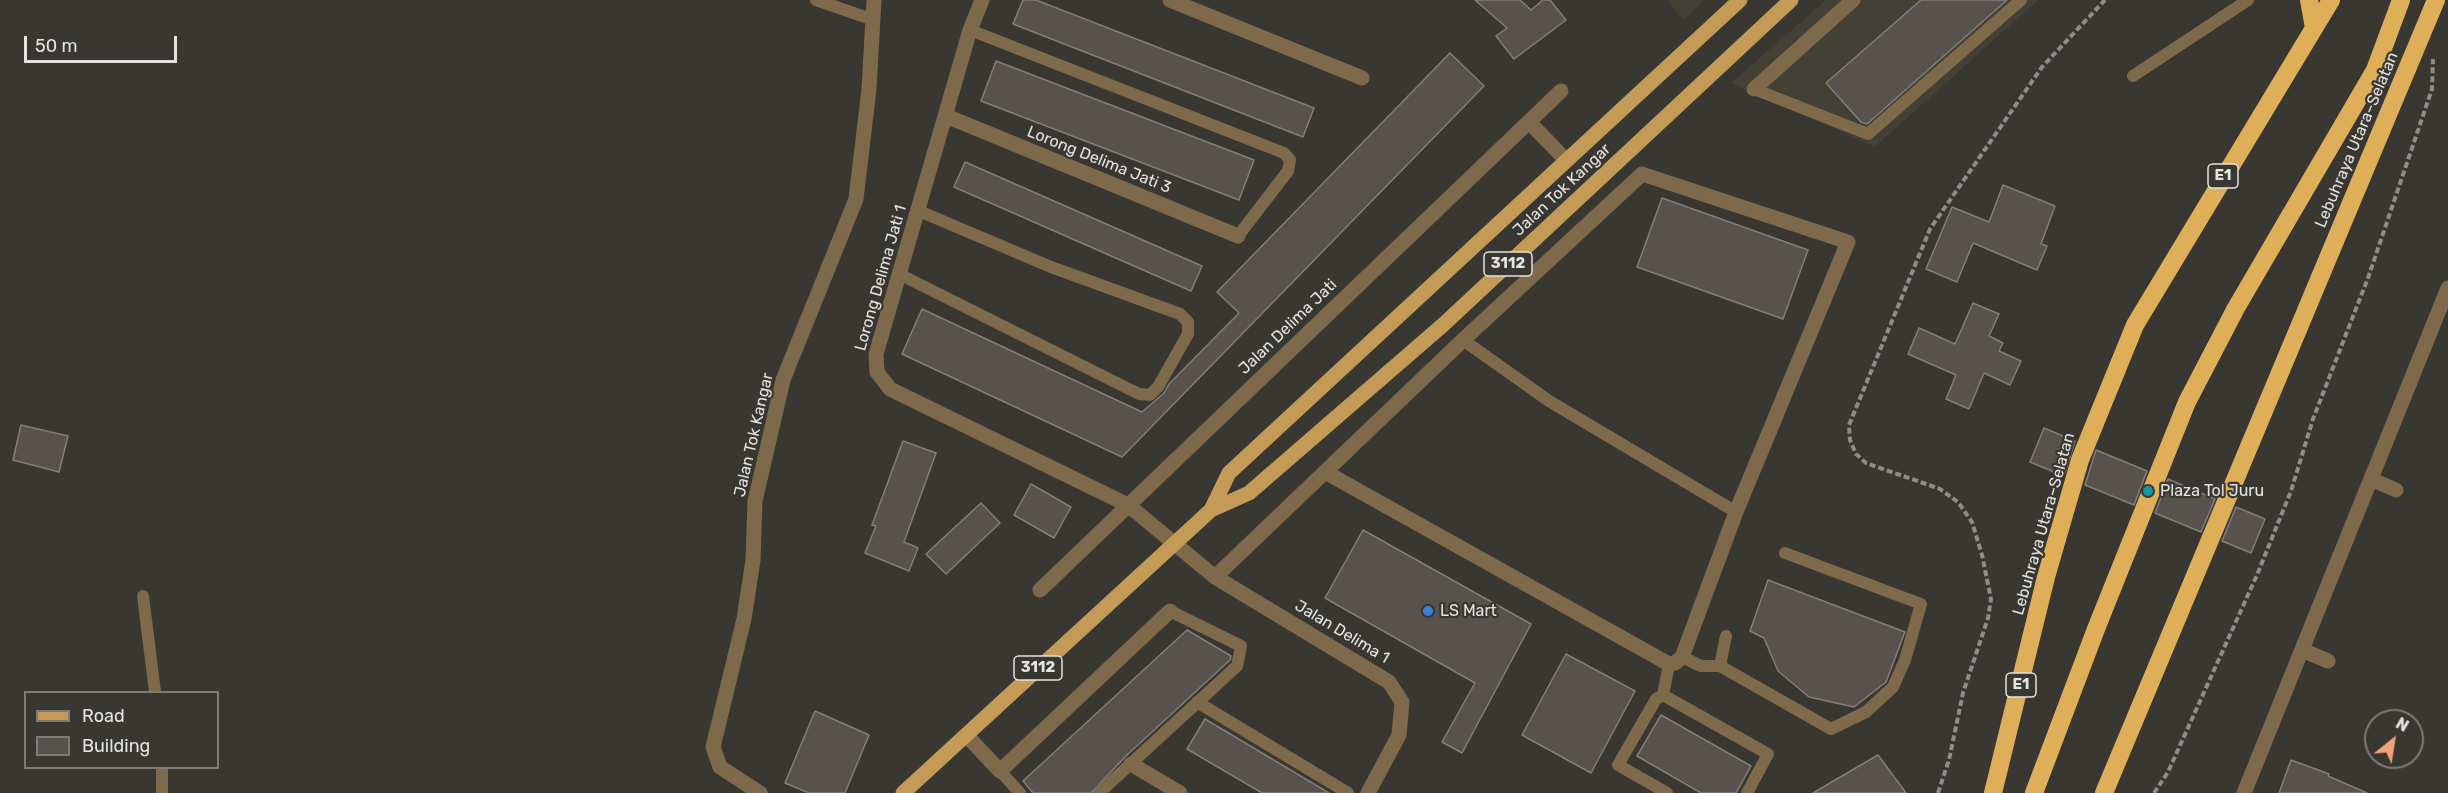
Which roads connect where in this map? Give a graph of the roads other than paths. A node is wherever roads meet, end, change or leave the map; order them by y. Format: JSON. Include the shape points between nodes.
{"nodes":[{"id":1,"x":816,"y":0,"type":"edge"},
{"id":2,"x":874,"y":0,"type":"edge"},
{"id":3,"x":982,"y":0,"type":"edge"},
{"id":4,"x":1170,"y":0,"type":"edge"},
{"id":5,"x":1740,"y":0,"type":"edge"},
{"id":6,"x":1791,"y":0,"type":"edge"},
{"id":7,"x":1853,"y":0,"type":"edge"},
{"id":8,"x":2021,"y":0,"type":"edge"},
{"id":9,"x":2248,"y":0,"type":"edge"},
{"id":10,"x":2309,"y":0,"type":"edge"},
{"id":11,"x":2331,"y":0,"type":"edge"},
{"id":12,"x":2401,"y":0,"type":"edge"},
{"id":13,"x":2436,"y":0,"type":"edge"},
{"id":14,"x":871,"y":19,"type":"junction"},
{"id":15,"x":2314,"y":28,"type":"junction"},
{"id":16,"x":970,"y":30,"type":"junction"},
{"id":17,"x":2133,"y":76,"type":"dead end"},
{"id":18,"x":1362,"y":78,"type":"dead end"},
{"id":19,"x":1754,"y":89,"type":"joint"},
{"id":20,"x":1561,"y":91,"type":"dead end"},
{"id":21,"x":946,"y":116,"type":"junction"},
{"id":22,"x":1529,"y":122,"type":"junction"},
{"id":23,"x":1566,"y":160,"type":"junction"},
{"id":24,"x":919,"y":211,"type":"junction"},
{"id":25,"x":1238,"y":236,"type":"joint"},
{"id":26,"x":901,"y":275,"type":"junction"},
{"id":27,"x":2446,"y":297,"type":"edge"},
{"id":28,"x":1444,"y":324,"type":"junction"},
{"id":29,"x":1463,"y":340,"type":"junction"},
{"id":30,"x":1325,"y":472,"type":"junction"},
{"id":31,"x":2371,"y":479,"type":"junction"},
{"id":32,"x":2396,"y":490,"type":"dead end"},
{"id":33,"x":1128,"y":505,"type":"junction"},
{"id":34,"x":1211,"y":510,"type":"junction"},
{"id":35,"x":1736,"y":512,"type":"junction"},
{"id":36,"x":1174,"y":544,"type":"junction"},
{"id":37,"x":1785,"y":553,"type":"dead end"},
{"id":38,"x":1215,"y":577,"type":"junction"},
{"id":39,"x":1040,"y":590,"type":"dead end"},
{"id":40,"x":143,"y":596,"type":"dead end"},
{"id":41,"x":1170,"y":611,"type":"joint"},
{"id":42,"x":1726,"y":636,"type":"dead end"},
{"id":43,"x":2302,"y":650,"type":"junction"},
{"id":44,"x":1675,"y":661,"type":"junction"},
{"id":45,"x":2328,"y":661,"type":"dead end"},
{"id":46,"x":1720,"y":666,"type":"junction"},
{"id":47,"x":155,"y":691,"type":"edge"},
{"id":48,"x":1663,"y":695,"type":"junction"},
{"id":49,"x":1197,"y":702,"type":"junction"},
{"id":50,"x":967,"y":736,"type":"junction"},
{"id":51,"x":1131,"y":764,"type":"junction"},
{"id":52,"x":162,"y":769,"type":"edge"},
{"id":53,"x":1000,"y":771,"type":"junction"},
{"id":54,"x":162,"y":793,"type":"edge"},
{"id":55,"x":760,"y":793,"type":"edge"},
{"id":56,"x":903,"y":793,"type":"edge"},
{"id":57,"x":1020,"y":793,"type":"edge"},
{"id":58,"x":1099,"y":793,"type":"edge"},
{"id":59,"x":1180,"y":793,"type":"edge"},
{"id":60,"x":1348,"y":793,"type":"edge"},
{"id":61,"x":1368,"y":793,"type":"edge"},
{"id":62,"x":1667,"y":793,"type":"edge"},
{"id":63,"x":1747,"y":793,"type":"edge"},
{"id":64,"x":1993,"y":793,"type":"edge"},
{"id":65,"x":2034,"y":793,"type":"edge"},
{"id":66,"x":2104,"y":793,"type":"edge"},
{"id":67,"x":2244,"y":793,"type":"edge"}],
"edges":[{"from":1,"to":14,"type":"lane"},
{"from":2,"to":14,"type":"street","name":"Jalan Tok Kangar"},
{"from":3,"to":16,"type":"street","name":"Lorong Delima Jati 1"},
{"from":4,"to":18,"type":"street"},
{"from":5,"to":23,"type":"main road","name":"Jalan Tok Kangar","number":"3112"},
{"from":6,"to":28,"type":"main road","name":"Jalan Tok Kangar","number":"3112"},
{"from":7,"to":19,"type":"street"},
{"from":8,"to":19,"type":"lane","via":[[1868,134]]},
{"from":9,"to":17,"type":"lane"},
{"from":10,"to":15,"type":"highway"},
{"from":11,"to":15,"type":"highway","name":"Lebuhraya Utara–Selatan","number":"E1"},
{"from":12,"to":65,"type":"highway","via":[[2375,70],[2236,308],[2187,402]]},
{"from":13,"to":66,"type":"highway","name":"Lebuhraya Utara–Selatan"},
{"from":14,"to":55,"type":"street","name":"Jalan Tok Kangar","via":[[856,199],[783,380],[756,501],[744,619],[713,747],[720,767]]},
{"from":15,"to":64,"type":"highway","name":"Lebuhraya Utara–Selatan","number":"E1","via":[[2135,325],[2080,460],[2046,577]]},
{"from":16,"to":21,"type":"street","name":"Lorong Delima Jati 1"},
{"from":16,"to":25,"type":"lane","via":[[1284,153],[1290,160],[1288,171]]},
{"from":20,"to":22,"type":"street","name":"Jalan Delima Jati"},
{"from":21,"to":24,"type":"street","name":"Lorong Delima Jati 1"},
{"from":21,"to":25,"type":"street","name":"Lorong Delima Jati 3"},
{"from":22,"to":23,"type":"street"},
{"from":22,"to":33,"type":"street","name":"Jalan Delima Jati"},
{"from":23,"to":34,"type":"main road","name":"Jalan Tok Kangar","number":"3112","via":[[1230,473]]},
{"from":24,"to":26,"type":"street","name":"Lorong Delima Jati 1"},
{"from":24,"to":26,"type":"lane","via":[[1051,267],[1180,314],[1188,322],[1188,334],[1158,387],[1150,395],[1139,394]]},
{"from":26,"to":33,"type":"street","name":"Lorong Delima Jati 1","via":[[876,354],[877,372],[890,389]]},
{"from":27,"to":31,"type":"street"},
{"from":28,"to":29,"type":"street"},
{"from":28,"to":34,"type":"main road","name":"Jalan Tok Kangar","number":"3112","via":[[1249,493]]},
{"from":29,"to":30,"type":"street"},
{"from":29,"to":35,"type":"lane","via":[[1549,401]]},
{"from":29,"to":35,"type":"street","via":[[1642,174],[1848,242]]},
{"from":30,"to":38,"type":"street"},
{"from":30,"to":44,"type":"street"},
{"from":31,"to":32,"type":"street"},
{"from":31,"to":43,"type":"street"},
{"from":33,"to":36,"type":"street","name":"Lorong Delima Jati 1"},
{"from":33,"to":39,"type":"street","name":"Jalan Delima Jati"},
{"from":34,"to":36,"type":"main road","name":"Jalan Tok Kangar","number":"3112"},
{"from":35,"to":44,"type":"street"},
{"from":36,"to":38,"type":"street","name":"Jalan Delima 1"},
{"from":36,"to":50,"type":"main road","name":"Jalan Tok Kangar","number":"3112"},
{"from":37,"to":46,"type":"lane","via":[[1922,604],[1893,687],[1866,712],[1831,729]]},
{"from":38,"to":61,"type":"street","name":"Jalan Delima 1","via":[[1389,682],[1402,702],[1399,735]]},
{"from":40,"to":47,"type":"lane"},
{"from":41,"to":49,"type":"lane","via":[[1241,646],[1237,666]]},
{"from":41,"to":53,"type":"street"},
{"from":42,"to":46,"type":"lane"},
{"from":43,"to":45,"type":"street"},
{"from":43,"to":67,"type":"street"},
{"from":44,"to":46,"type":"lane"},
{"from":44,"to":48,"type":"lane"},
{"from":48,"to":62,"type":"lane","via":[[1656,699],[1618,765]]},
{"from":48,"to":63,"type":"lane","via":[[1768,754]]},
{"from":49,"to":51,"type":"lane"},
{"from":49,"to":60,"type":"lane"},
{"from":50,"to":53,"type":"street"},
{"from":50,"to":56,"type":"main road","name":"Jalan Tok Kangar","number":"3112"},
{"from":51,"to":58,"type":"lane"},
{"from":51,"to":59,"type":"street"},
{"from":52,"to":54,"type":"lane"},
{"from":53,"to":57,"type":"lane"}]}
